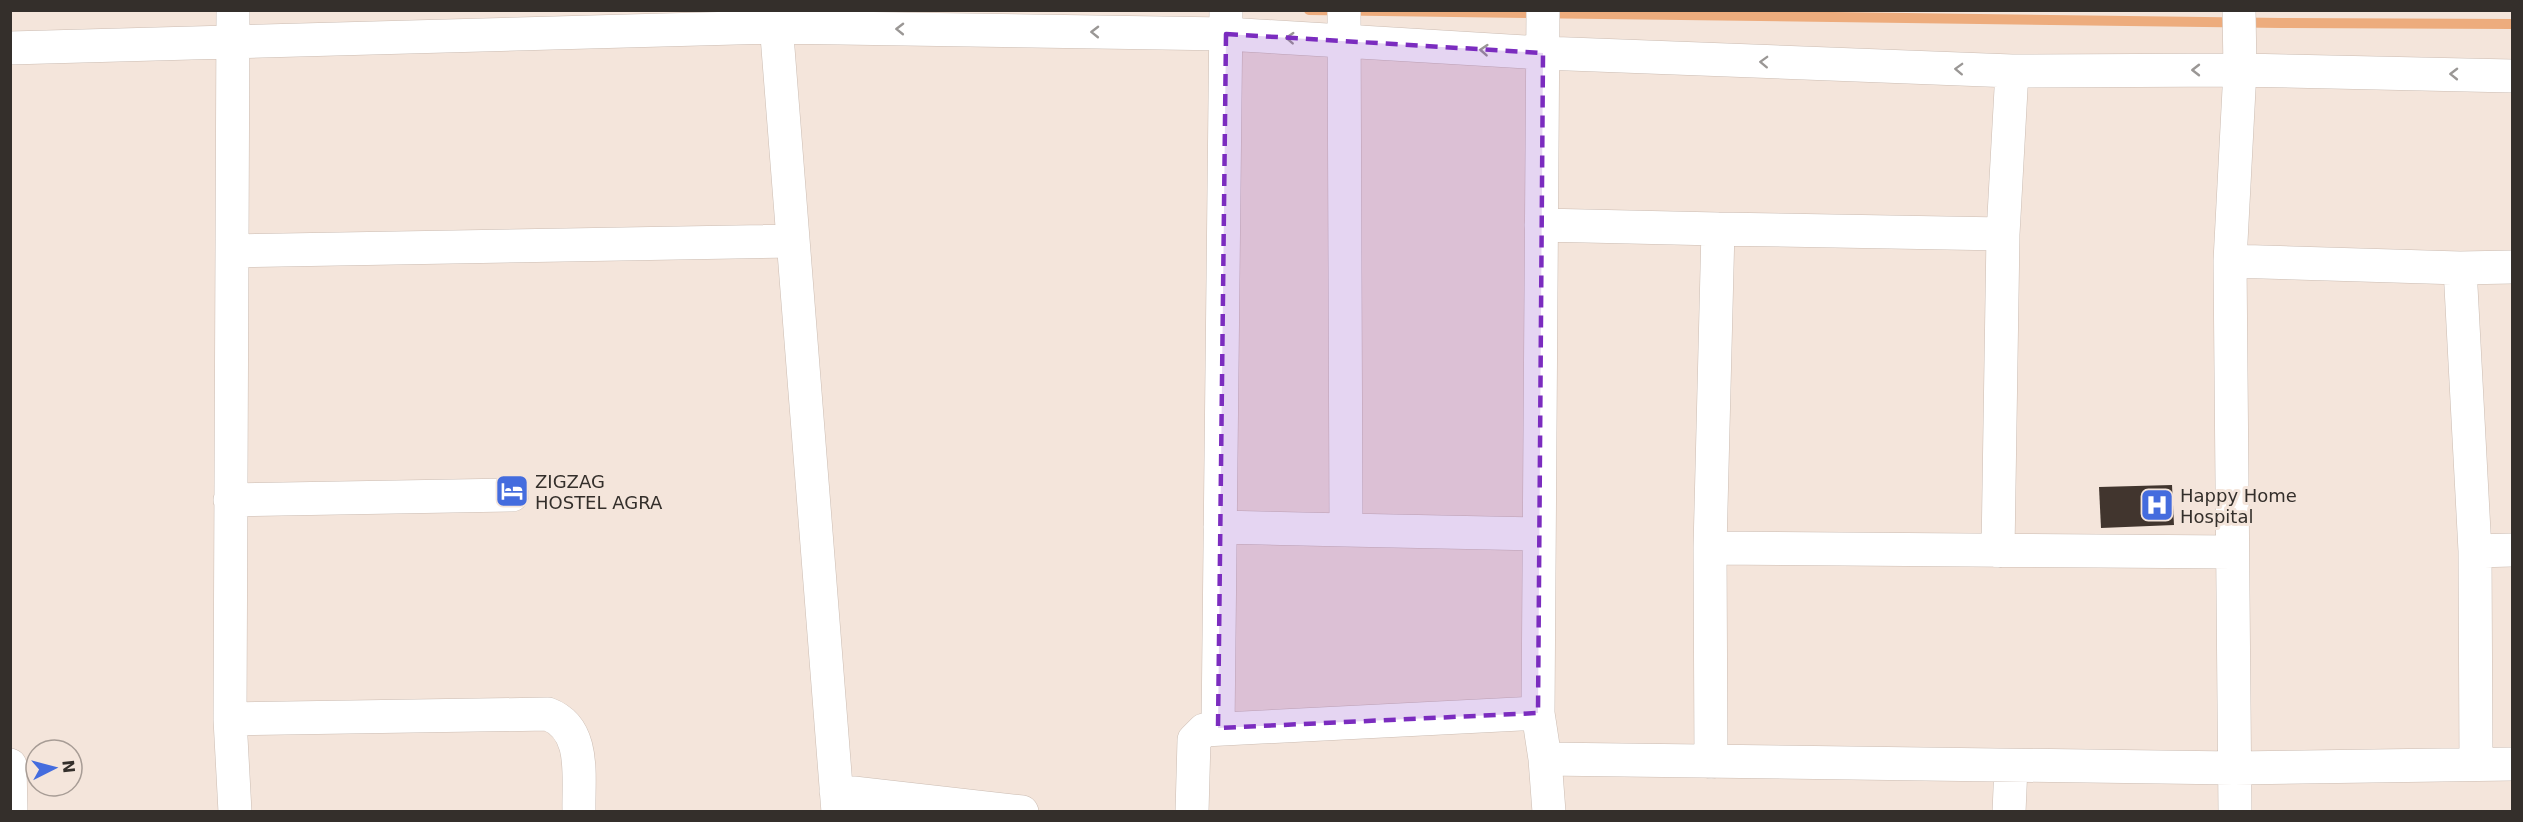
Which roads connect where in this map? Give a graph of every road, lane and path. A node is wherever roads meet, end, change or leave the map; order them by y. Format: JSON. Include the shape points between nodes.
{"nodes":[{"id":1,"x":1543,"y":10,"type":"edge"},
{"id":2,"x":2239,"y":10,"type":"edge"},
{"id":3,"x":775,"y":18,"type":"edge"},
{"id":4,"x":1226,"y":22,"type":"edge"},
{"id":5,"x":233,"y":25,"type":"edge"},
{"id":6,"x":1344,"y":26,"type":"edge"},
{"id":7,"x":10,"y":48,"type":"edge"},
{"id":8,"x":1543,"y":48,"type":"junction"},
{"id":9,"x":2240,"y":70,"type":"junction"},
{"id":10,"x":2012,"y":71,"type":"junction"},
{"id":11,"x":2512,"y":76,"type":"edge"},
{"id":12,"x":1541,"y":225,"type":"junction"},
{"id":13,"x":1718,"y":229,"type":"junction"},
{"id":14,"x":2003,"y":234,"type":"junction"},
{"id":15,"x":792,"y":241,"type":"junction"},
{"id":16,"x":232,"y":251,"type":"junction"},
{"id":17,"x":2230,"y":261,"type":"junction"},
{"id":18,"x":2512,"y":267,"type":"edge"},
{"id":19,"x":2460,"y":268,"type":"junction"},
{"id":20,"x":512,"y":495,"type":"dead end"},
{"id":21,"x":230,"y":500,"type":"junction"},
{"id":22,"x":1220,"y":527,"type":"junction"},
{"id":23,"x":1346,"y":530,"type":"junction"},
{"id":24,"x":1539,"y":534,"type":"junction"},
{"id":25,"x":1710,"y":548,"type":"junction"},
{"id":26,"x":2512,"y":550,"type":"edge"},
{"id":27,"x":1998,"y":551,"type":"junction"},
{"id":28,"x":2475,"y":551,"type":"junction"},
{"id":29,"x":2232,"y":552,"type":"junction"},
{"id":30,"x":1538,"y":713,"type":"junction"},
{"id":31,"x":230,"y":719,"type":"junction"},
{"id":32,"x":1218,"y":728,"type":"junction"},
{"id":33,"x":1545,"y":759,"type":"junction"},
{"id":34,"x":1712,"y":762,"type":"junction"},
{"id":35,"x":2476,"y":764,"type":"junction"},
{"id":36,"x":2512,"y":764,"type":"edge"},
{"id":37,"x":10,"y":765,"type":"edge"},
{"id":38,"x":2011,"y":766,"type":"junction"},
{"id":39,"x":2234,"y":768,"type":"junction"},
{"id":40,"x":837,"y":801,"type":"edge"},
{"id":41,"x":11,"y":812,"type":"edge"},
{"id":42,"x":235,"y":812,"type":"edge"},
{"id":43,"x":579,"y":812,"type":"edge"},
{"id":44,"x":1022,"y":812,"type":"edge"},
{"id":45,"x":1192,"y":812,"type":"edge"},
{"id":46,"x":1549,"y":812,"type":"edge"},
{"id":47,"x":2009,"y":812,"type":"edge"},
{"id":48,"x":2235,"y":812,"type":"edge"}],
"edges":[{"from":1,"to":8,"type":"street"},
{"from":2,"to":9,"type":"street"},
{"from":4,"to":3,"type":"street","one_way":true},
{"from":3,"to":5,"type":"street"},
{"from":3,"to":15,"type":"street"},
{"from":6,"to":4,"type":"street","one_way":true},
{"from":4,"to":22,"type":"street"},
{"from":5,"to":7,"type":"street"},
{"from":5,"to":16,"type":"street"},
{"from":8,"to":6,"type":"street","one_way":true},
{"from":6,"to":23,"type":"street"},
{"from":10,"to":8,"type":"street","one_way":true},
{"from":8,"to":12,"type":"street"},
{"from":9,"to":10,"type":"street","one_way":true},
{"from":11,"to":9,"type":"street","one_way":true},
{"from":9,"to":17,"type":"street"},
{"from":10,"to":14,"type":"street"},
{"from":12,"to":13,"type":"street"},
{"from":12,"to":24,"type":"street"},
{"from":13,"to":14,"type":"street"},
{"from":13,"to":25,"type":"street"},
{"from":14,"to":27,"type":"street"},
{"from":15,"to":16,"type":"street"},
{"from":15,"to":40,"type":"street"},
{"from":16,"to":21,"type":"street"},
{"from":17,"to":19,"type":"street"},
{"from":17,"to":29,"type":"street"},
{"from":18,"to":19,"type":"street"},
{"from":19,"to":28,"type":"street"},
{"from":20,"to":21,"type":"street"},
{"from":21,"to":31,"type":"street"},
{"from":22,"to":23,"type":"street"},
{"from":22,"to":32,"type":"street"},
{"from":23,"to":24,"type":"street"},
{"from":24,"to":30,"type":"street"},
{"from":25,"to":27,"type":"street"},
{"from":25,"to":34,"type":"street"},
{"from":26,"to":28,"type":"street"},
{"from":27,"to":29,"type":"street"},
{"from":28,"to":35,"type":"street"},
{"from":29,"to":39,"type":"street"},
{"from":30,"to":32,"type":"street"},
{"from":30,"to":33,"type":"street"},
{"from":31,"to":42,"type":"street"},
{"from":31,"to":43,"type":"street","via":[[548,714],[570,728],[577,746]]},
{"from":32,"to":45,"type":"street","via":[[1204,730],[1194,740]]},
{"from":33,"to":34,"type":"street"},
{"from":33,"to":46,"type":"street"},
{"from":34,"to":38,"type":"street"},
{"from":35,"to":36,"type":"street"},
{"from":35,"to":39,"type":"street"},
{"from":37,"to":41,"type":"street"},
{"from":38,"to":39,"type":"street"},
{"from":38,"to":47,"type":"street"},
{"from":39,"to":48,"type":"street"},
{"from":40,"to":44,"type":"street"}]}
